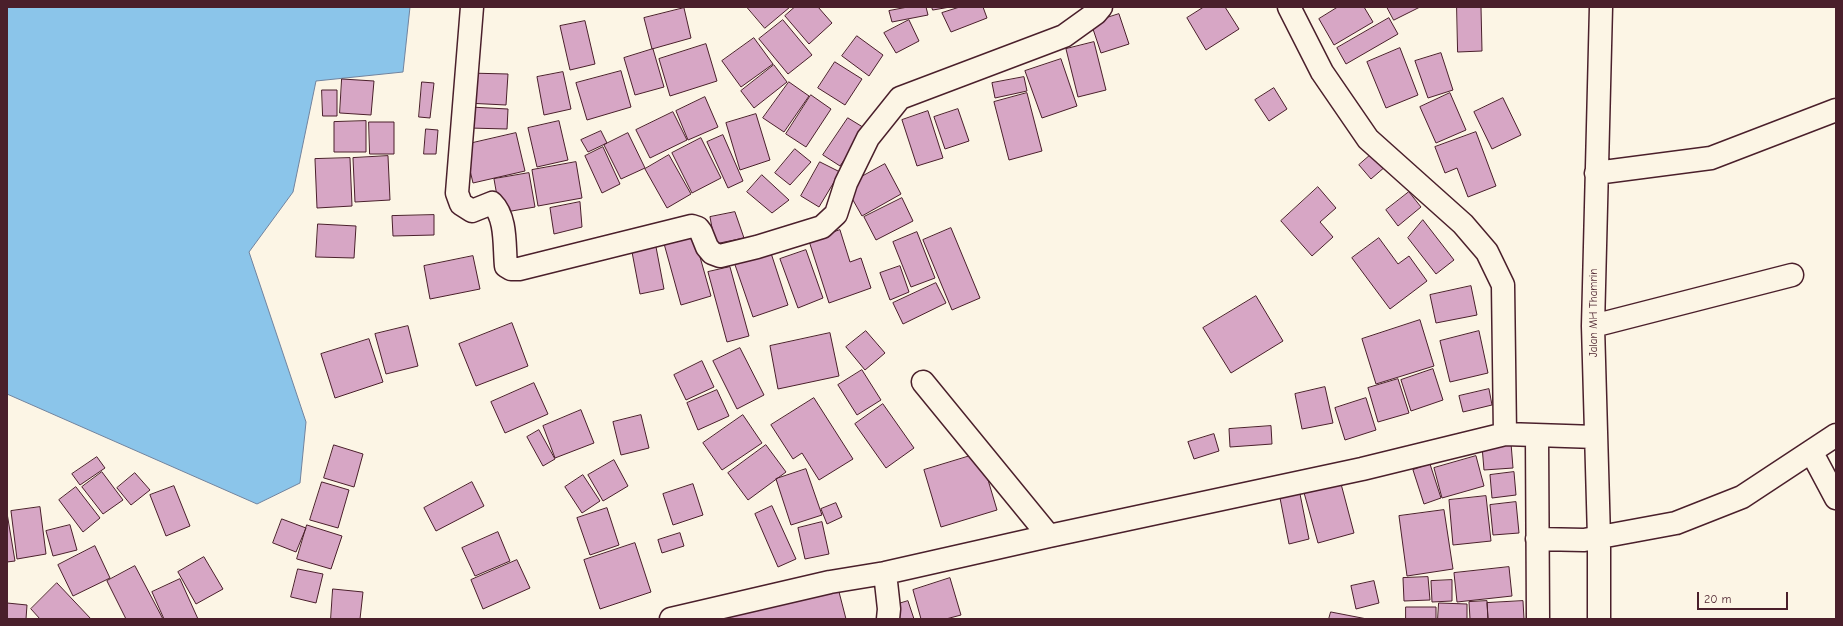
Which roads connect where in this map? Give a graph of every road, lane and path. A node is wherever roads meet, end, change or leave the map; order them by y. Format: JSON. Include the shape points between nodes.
{"nodes":[{"id":1,"x":472,"y":7,"type":"edge"},
{"id":2,"x":1101,"y":7,"type":"edge"},
{"id":3,"x":1289,"y":7,"type":"edge"},
{"id":4,"x":1601,"y":7,"type":"edge"},
{"id":5,"x":1836,"y":110,"type":"edge"},
{"id":6,"x":1596,"y":173,"type":"junction"},
{"id":7,"x":1792,"y":275,"type":"dead end"},
{"id":8,"x":1592,"y":326,"type":"junction"},
{"id":9,"x":923,"y":382,"type":"dead end"},
{"id":10,"x":1505,"y":434,"type":"junction"},
{"id":11,"x":1836,"y":435,"type":"edge"},
{"id":12,"x":1542,"y":436,"type":"junction"},
{"id":13,"x":1596,"y":437,"type":"junction"},
{"id":14,"x":1812,"y":453,"type":"junction"},
{"id":15,"x":1836,"y":498,"type":"edge"},
{"id":16,"x":1049,"y":536,"type":"junction"},
{"id":17,"x":1544,"y":539,"type":"junction"},
{"id":18,"x":1592,"y":539,"type":"junction"},
{"id":19,"x":885,"y":573,"type":"junction"},
{"id":20,"x":671,"y":619,"type":"edge"},
{"id":21,"x":888,"y":619,"type":"edge"},
{"id":22,"x":1538,"y":619,"type":"edge"},
{"id":23,"x":1599,"y":619,"type":"edge"}],
"edges":[{"from":1,"to":2,"type":"street","via":[[457,193],[461,204],[472,211],[492,203],[497,208],[501,216],[506,266],[519,269],[692,226],[701,232],[707,247],[720,256],[822,227],[836,214],[846,183],[868,138],[900,98],[1064,36]]},
{"from":3,"to":10,"type":"street","via":[[1322,72],[1368,139],[1463,224],[1487,252],[1503,285]]},
{"from":4,"to":6,"type":"street","name":"Jalan MH Thamrin"},
{"from":5,"to":6,"type":"street","via":[[1711,158]]},
{"from":6,"to":8,"type":"street","name":"Jalan MH Thamrin"},
{"from":7,"to":8,"type":"street"},
{"from":8,"to":13,"type":"street","name":"Jalan MH Thamrin"},
{"from":9,"to":16,"type":"street"},
{"from":10,"to":12,"type":"street"},
{"from":10,"to":16,"type":"street","via":[[1362,469]]},
{"from":11,"to":14,"type":"street"},
{"from":12,"to":13,"type":"street"},
{"from":12,"to":17,"type":"street"},
{"from":13,"to":18,"type":"street","name":"Jalan MH Thamrin"},
{"from":14,"to":15,"type":"street"},
{"from":14,"to":18,"type":"street","via":[[1742,498],[1676,523]]},
{"from":16,"to":19,"type":"street"},
{"from":17,"to":18,"type":"street"},
{"from":17,"to":22,"type":"street"},
{"from":18,"to":23,"type":"street","name":"Jalan MH Thamrin"},
{"from":19,"to":20,"type":"street","via":[[830,582]]},
{"from":19,"to":21,"type":"street"}]}
